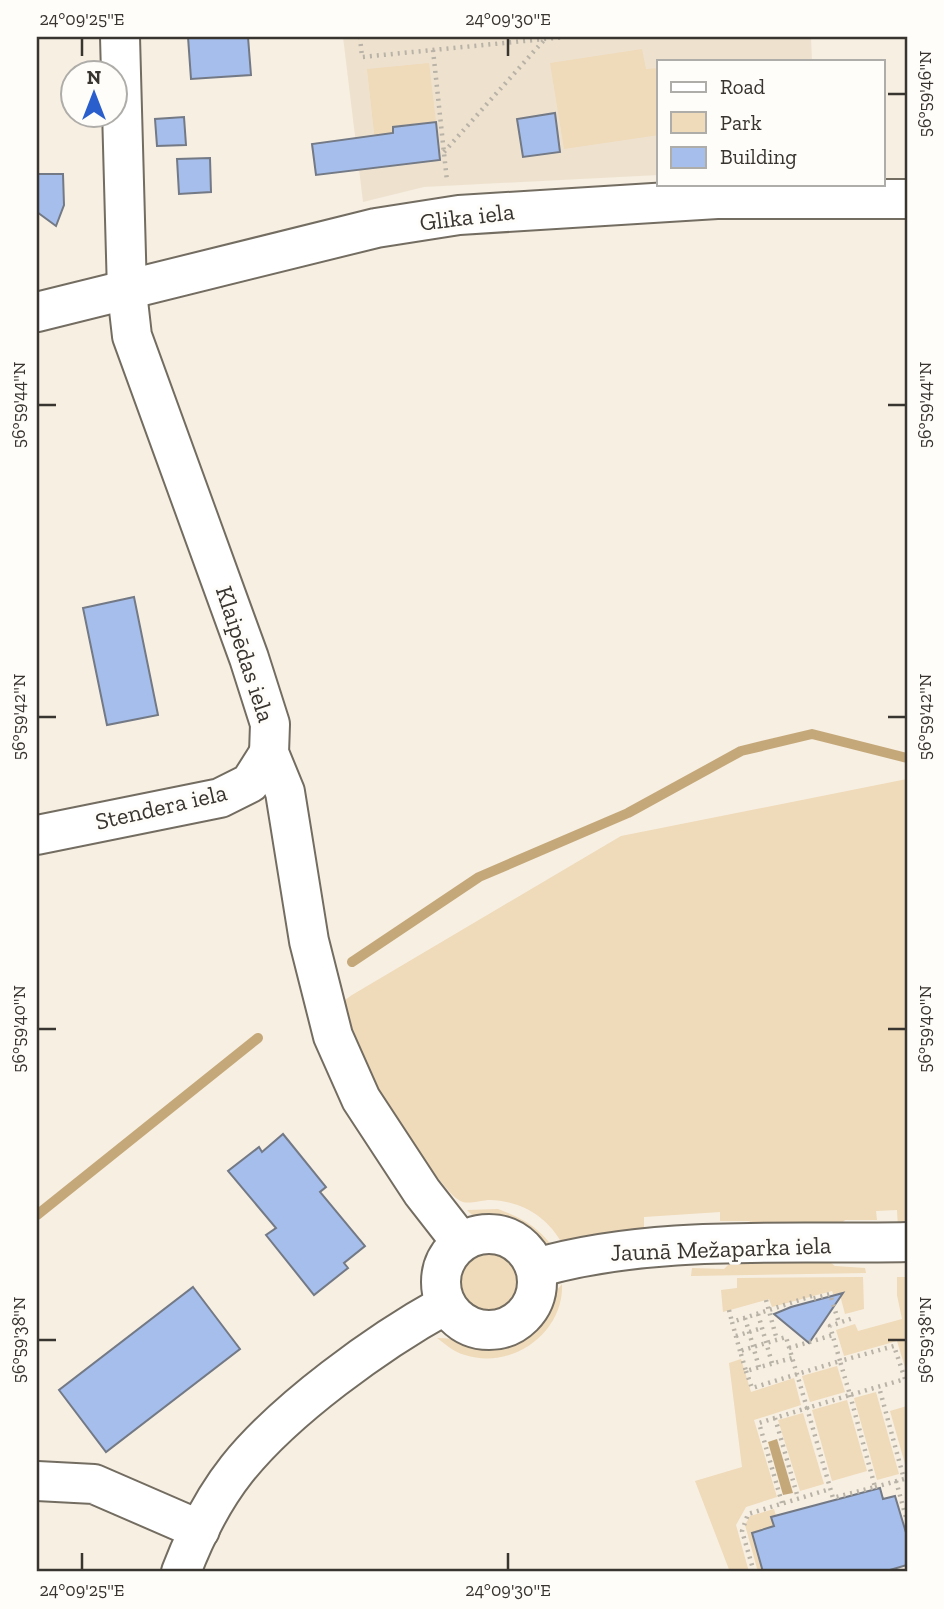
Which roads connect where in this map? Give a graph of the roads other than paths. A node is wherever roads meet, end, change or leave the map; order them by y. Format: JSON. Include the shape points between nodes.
{"nodes":[{"id":1,"x":120,"y":37,"type":"edge"},
{"id":2,"x":907,"y":199,"type":"edge"},
{"id":3,"x":127,"y":292,"type":"junction"},
{"id":4,"x":37,"y":312,"type":"edge"},
{"id":5,"x":269,"y":753,"type":"junction"},
{"id":6,"x":37,"y":835,"type":"edge"},
{"id":7,"x":461,"y":1242,"type":"junction"},
{"id":8,"x":907,"y":1242,"type":"edge"},
{"id":9,"x":536,"y":1268,"type":"junction"},
{"id":10,"x":445,"y":1305,"type":"junction"},
{"id":11,"x":37,"y":1481,"type":"edge"},
{"id":12,"x":200,"y":1530,"type":"junction"},
{"id":13,"x":181,"y":1572,"type":"edge"}],
"edges":[{"from":1,"to":3,"type":"street","name":"Klaipēdas iela"},
{"from":2,"to":3,"type":"street","name":"Glika iela","via":[[717,199],[459,215],[376,228]]},
{"from":3,"to":4,"type":"street","name":"Glika iela"},
{"from":3,"to":5,"type":"street","name":"Klaipēdas iela","via":[[132,335],[270,724]]},
{"from":5,"to":6,"type":"street","name":"Stendera iela","via":[[250,783],[220,798]]},
{"from":5,"to":7,"type":"street","name":"Klaipēdas iela","via":[[285,792],[309,941],[333,1036],[361,1099]]},
{"from":7,"to":9,"type":"street","via":[[483,1234],[507,1237],[526,1250]]},
{"from":7,"to":10,"type":"street","via":[[445,1259],[440,1282]]},
{"from":8,"to":9,"type":"street","name":"Jaunā Mežaparka iela","via":[[647,1247]]},
{"from":9,"to":10,"type":"street","via":[[536,1295],[525,1315],[505,1328],[482,1331],[460,1322]]},
{"from":10,"to":12,"type":"street","via":[[381,1344],[296,1411],[237,1470]]},
{"from":11,"to":12,"type":"street","via":[[94,1484]]},
{"from":12,"to":13,"type":"street"}]}
